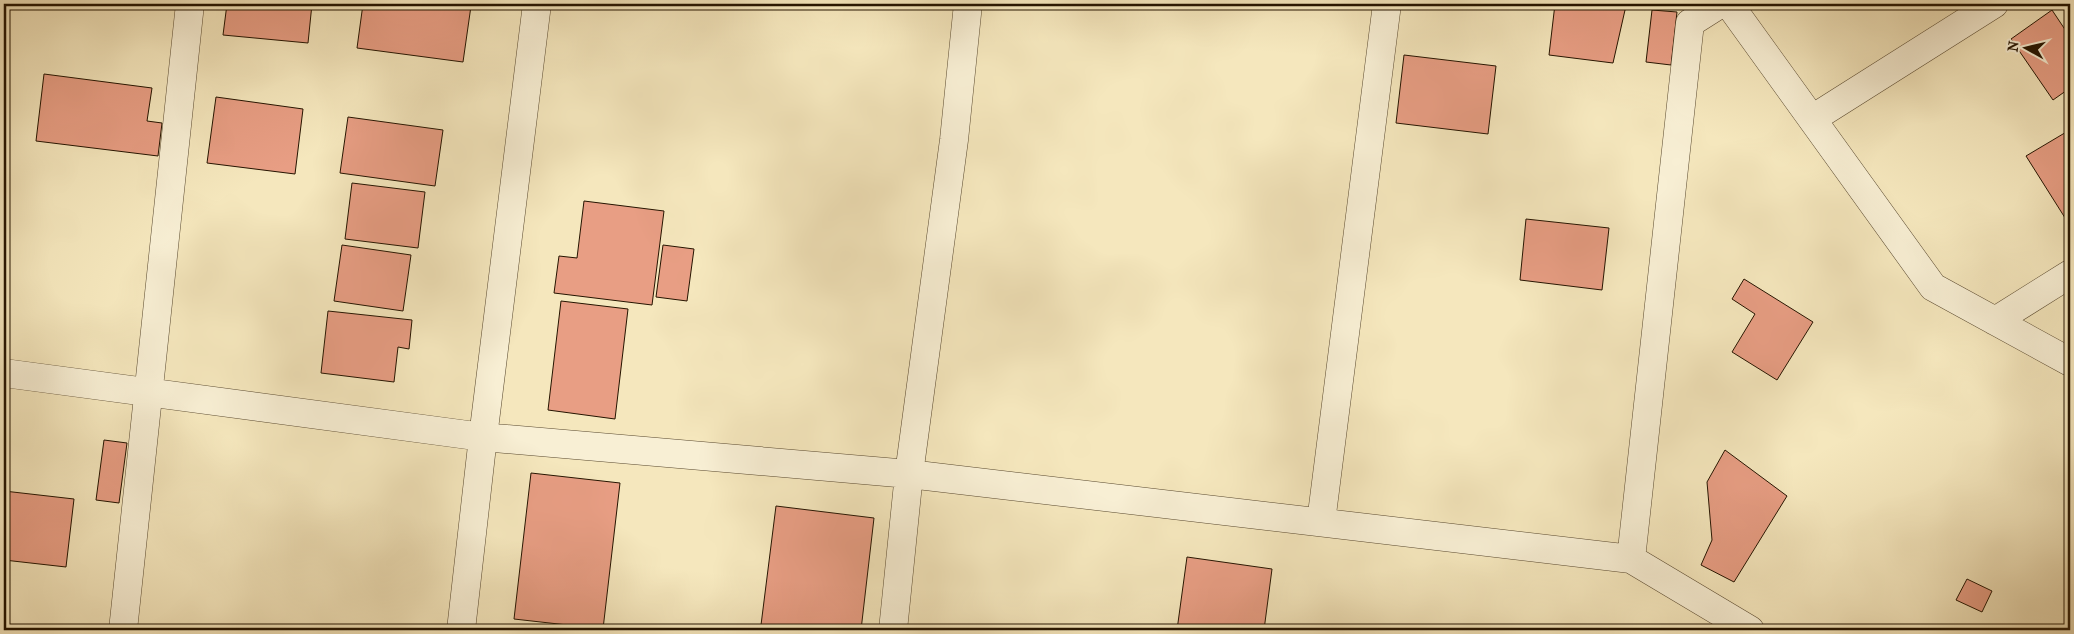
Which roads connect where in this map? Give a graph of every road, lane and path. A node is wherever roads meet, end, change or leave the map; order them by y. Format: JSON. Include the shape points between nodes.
{"nodes":[{"id":1,"x":190,"y":4,"type":"edge"},
{"id":2,"x":537,"y":4,"type":"edge"},
{"id":3,"x":968,"y":4,"type":"edge"},
{"id":4,"x":1387,"y":4,"type":"edge"},
{"id":5,"x":1720,"y":4,"type":"edge"},
{"id":6,"x":1729,"y":4,"type":"edge"},
{"id":7,"x":1994,"y":4,"type":"edge"},
{"id":8,"x":1812,"y":119,"type":"junction"},
{"id":9,"x":2070,"y":274,"type":"edge"},
{"id":10,"x":1995,"y":321,"type":"junction"},
{"id":11,"x":2070,"y":362,"type":"edge"},
{"id":12,"x":4,"y":373,"type":"edge"},
{"id":13,"x":149,"y":391,"type":"junction"},
{"id":14,"x":482,"y":437,"type":"junction"},
{"id":15,"x":909,"y":474,"type":"junction"},
{"id":16,"x":1321,"y":522,"type":"junction"},
{"id":17,"x":1632,"y":559,"type":"junction"},
{"id":18,"x":123,"y":630,"type":"edge"},
{"id":19,"x":461,"y":630,"type":"edge"},
{"id":20,"x":893,"y":630,"type":"edge"},
{"id":21,"x":1750,"y":630,"type":"edge"}],
"edges":[{"from":1,"to":13,"type":"street"},
{"from":2,"to":14,"type":"street"},
{"from":3,"to":15,"type":"street","via":[[954,140]]},
{"from":4,"to":16,"type":"street"},
{"from":5,"to":17,"type":"street","via":[[1690,23]]},
{"from":6,"to":8,"type":"street"},
{"from":7,"to":8,"type":"street"},
{"from":8,"to":10,"type":"street","via":[[1933,287]]},
{"from":9,"to":10,"type":"street"},
{"from":10,"to":11,"type":"street"},
{"from":12,"to":13,"type":"street"},
{"from":13,"to":14,"type":"street"},
{"from":13,"to":18,"type":"street"},
{"from":14,"to":15,"type":"street"},
{"from":14,"to":19,"type":"street"},
{"from":15,"to":16,"type":"street"},
{"from":15,"to":20,"type":"street"},
{"from":16,"to":17,"type":"street"},
{"from":17,"to":21,"type":"street"}]}
